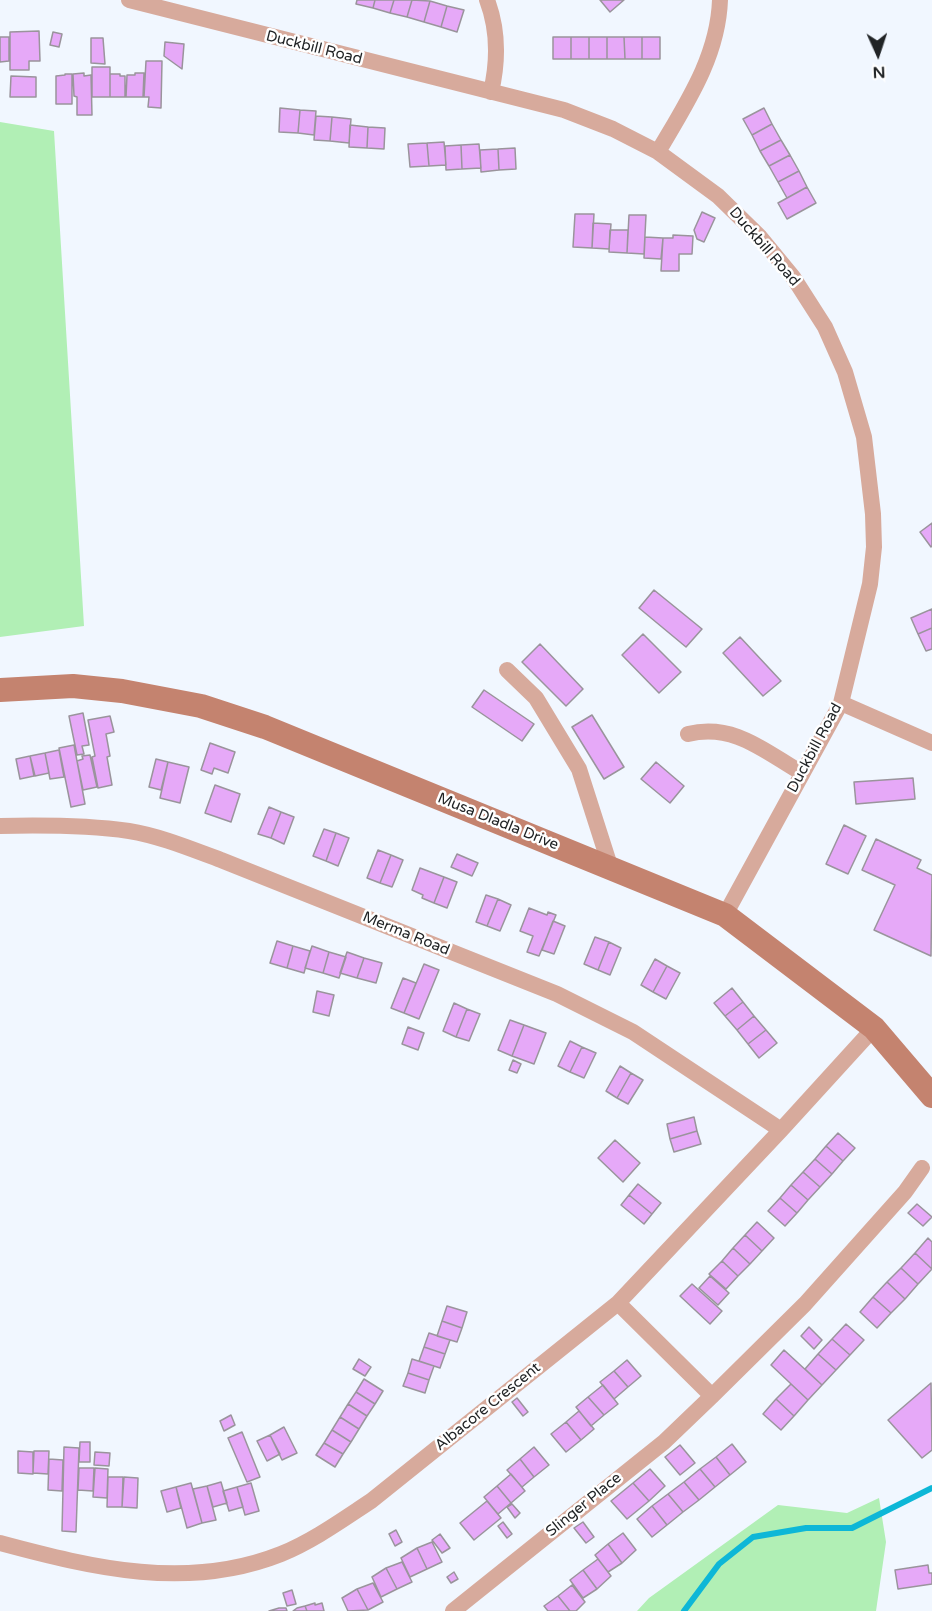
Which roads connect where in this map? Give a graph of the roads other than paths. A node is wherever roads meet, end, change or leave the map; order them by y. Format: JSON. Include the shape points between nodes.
{"nodes":[{"id":1,"x":129,"y":0,"type":"edge"},
{"id":2,"x":487,"y":0,"type":"edge"},
{"id":3,"x":720,"y":0,"type":"edge"},
{"id":4,"x":491,"y":92,"type":"junction"},
{"id":5,"x":658,"y":152,"type":"junction"},
{"id":6,"x":507,"y":670,"type":"dead end"},
{"id":7,"x":0,"y":690,"type":"edge"},
{"id":8,"x":841,"y":703,"type":"junction"},
{"id":9,"x":688,"y":734,"type":"dead end"},
{"id":10,"x":932,"y":743,"type":"edge"},
{"id":11,"x":802,"y":773,"type":"junction"},
{"id":12,"x":0,"y":826,"type":"edge"},
{"id":13,"x":611,"y":869,"type":"junction"},
{"id":14,"x":725,"y":915,"type":"junction"},
{"id":15,"x":874,"y":1028,"type":"junction"},
{"id":16,"x":932,"y":1096,"type":"edge"},
{"id":17,"x":781,"y":1130,"type":"junction"},
{"id":18,"x":922,"y":1168,"type":"dead end"},
{"id":19,"x":618,"y":1303,"type":"junction"},
{"id":20,"x":712,"y":1396,"type":"junction"},
{"id":21,"x":0,"y":1543,"type":"edge"},
{"id":22,"x":453,"y":1611,"type":"edge"}],
"edges":[{"from":1,"to":4,"type":"street","name":"Duckbill Road"},
{"from":2,"to":4,"type":"street","via":[[496,42]]},
{"from":3,"to":5,"type":"street","via":[[719,24],[708,60]]},
{"from":4,"to":5,"type":"street","name":"Duckbill Road","via":[[564,110]]},
{"from":5,"to":8,"type":"street","name":"Duckbill Road","via":[[718,196],[760,237],[793,277],[825,327],[845,372],[864,438],[874,547],[870,584]]},
{"from":6,"to":13,"type":"street","via":[[536,698],[579,769]]},
{"from":7,"to":13,"type":"street","name":"Musa Dladla Drive","via":[[73,686],[201,706],[265,727]]},
{"from":8,"to":10,"type":"street"},
{"from":8,"to":11,"type":"street","name":"Duckbill Road"},
{"from":9,"to":11,"type":"street","via":[[714,731],[736,735]]},
{"from":11,"to":14,"type":"street","name":"Duckbill Road"},
{"from":12,"to":17,"type":"street","name":"Merma Road","via":[[131,831],[221,860],[557,994],[633,1032]]},
{"from":13,"to":14,"type":"street","name":"Musa Dladla Drive"},
{"from":14,"to":15,"type":"street","name":"Musa Dladla Drive"},
{"from":15,"to":16,"type":"street","name":"Musa Dladla Drive"},
{"from":15,"to":17,"type":"street","name":"Albacore Crescent"},
{"from":17,"to":19,"type":"street","name":"Albacore Crescent"},
{"from":18,"to":20,"type":"street","name":"Slinger Place","via":[[805,1304]]},
{"from":19,"to":20,"type":"street"},
{"from":19,"to":21,"type":"street","name":"Albacore Crescent","via":[[371,1501],[328,1530],[281,1554],[231,1569],[182,1574],[118,1571]]},
{"from":20,"to":22,"type":"street","name":"Slinger Place","via":[[664,1442]]}]}
